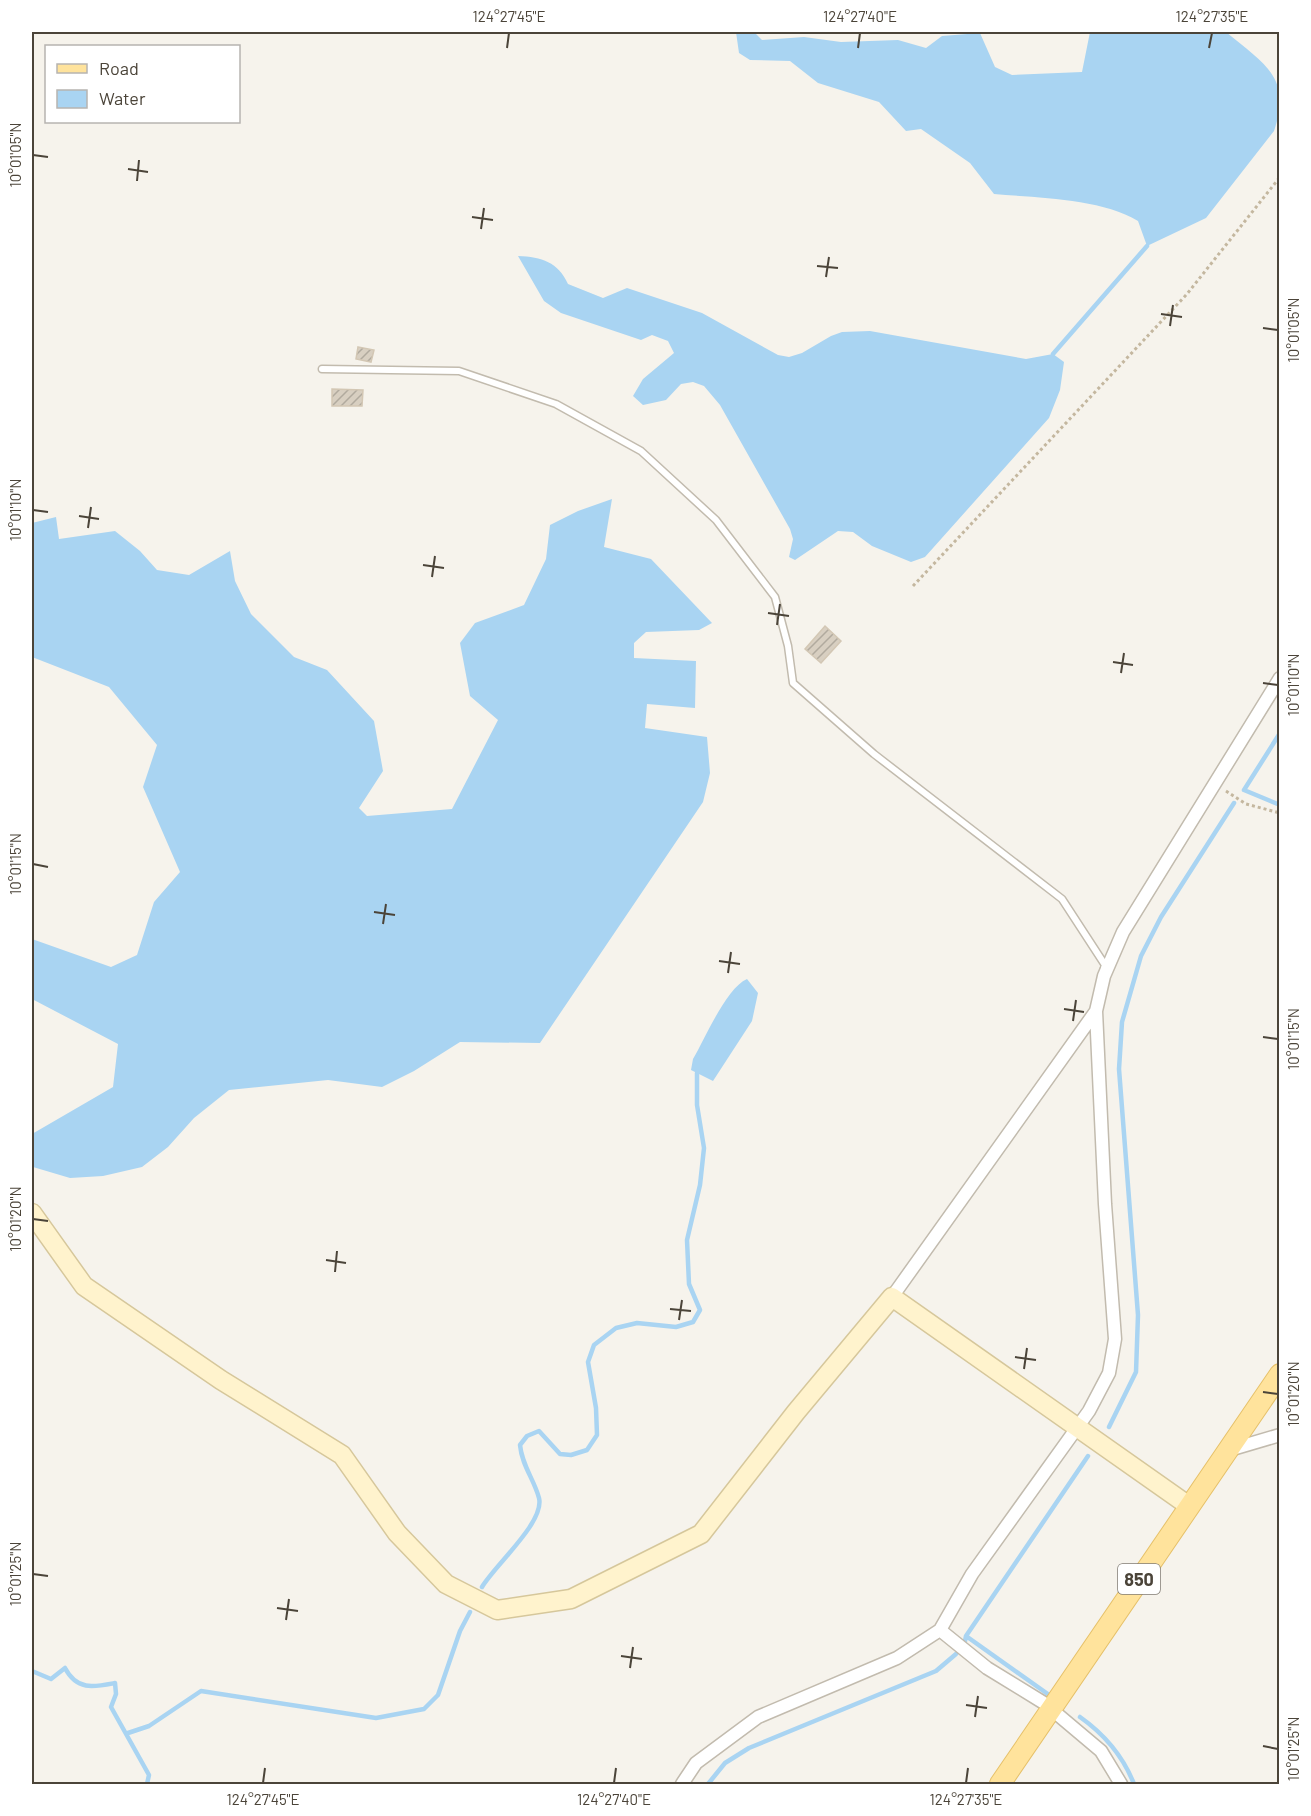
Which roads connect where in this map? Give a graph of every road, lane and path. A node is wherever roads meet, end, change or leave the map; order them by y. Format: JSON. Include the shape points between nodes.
{"nodes":[{"id":1,"x":1280,"y":177,"type":"edge"},
{"id":2,"x":322,"y":369,"type":"dead end"},
{"id":3,"x":913,"y":586,"type":"dead end"},
{"id":4,"x":1280,"y":678,"type":"edge"},
{"id":5,"x":1214,"y":783,"type":"junction"},
{"id":6,"x":1280,"y":813,"type":"edge"},
{"id":7,"x":1104,"y":976,"type":"junction"},
{"id":8,"x":1096,"y":1011,"type":"junction"},
{"id":9,"x":32,"y":1214,"type":"edge"},
{"id":10,"x":892,"y":1297,"type":"junction"},
{"id":11,"x":1280,"y":1374,"type":"edge"},
{"id":12,"x":1076,"y":1428,"type":"junction"},
{"id":13,"x":1280,"y":1435,"type":"edge"},
{"id":14,"x":1227,"y":1451,"type":"junction"},
{"id":15,"x":1189,"y":1506,"type":"junction"},
{"id":16,"x":940,"y":1630,"type":"junction"},
{"id":17,"x":1049,"y":1710,"type":"junction"},
{"id":18,"x":682,"y":1785,"type":"edge"},
{"id":19,"x":1000,"y":1785,"type":"edge"},
{"id":20,"x":1120,"y":1785,"type":"edge"}],
"edges":[{"from":1,"to":3,"type":"path","via":[[1187,294]]},
{"from":2,"to":7,"type":"lane","via":[[459,371],[556,404],[641,451],[716,520],[776,597],[793,683],[874,754],[1062,899],[1105,965]]},
{"from":4,"to":5,"type":"street"},
{"from":5,"to":6,"type":"path","via":[[1246,804]]},
{"from":5,"to":7,"type":"street","via":[[1123,932]]},
{"from":7,"to":8,"type":"street"},
{"from":8,"to":10,"type":"street"},
{"from":8,"to":12,"type":"street","via":[[1115,1339],[1109,1372]]},
{"from":9,"to":10,"type":"street","via":[[84,1286],[221,1380],[342,1455],[397,1533],[446,1584],[497,1610],[571,1599],[701,1534]]},
{"from":10,"to":12,"type":"street"},
{"from":11,"to":14,"type":"main road","number":"850"},
{"from":12,"to":15,"type":"street"},
{"from":12,"to":16,"type":"street","via":[[972,1574]]},
{"from":13,"to":14,"type":"street"},
{"from":14,"to":15,"type":"main road","number":"850"},
{"from":15,"to":17,"type":"main road","number":"850"},
{"from":16,"to":17,"type":"street"},
{"from":16,"to":18,"type":"street","via":[[897,1658],[758,1717],[696,1763]]},
{"from":17,"to":19,"type":"main road","number":"850"},
{"from":17,"to":20,"type":"street","via":[[1101,1751]]}]}
